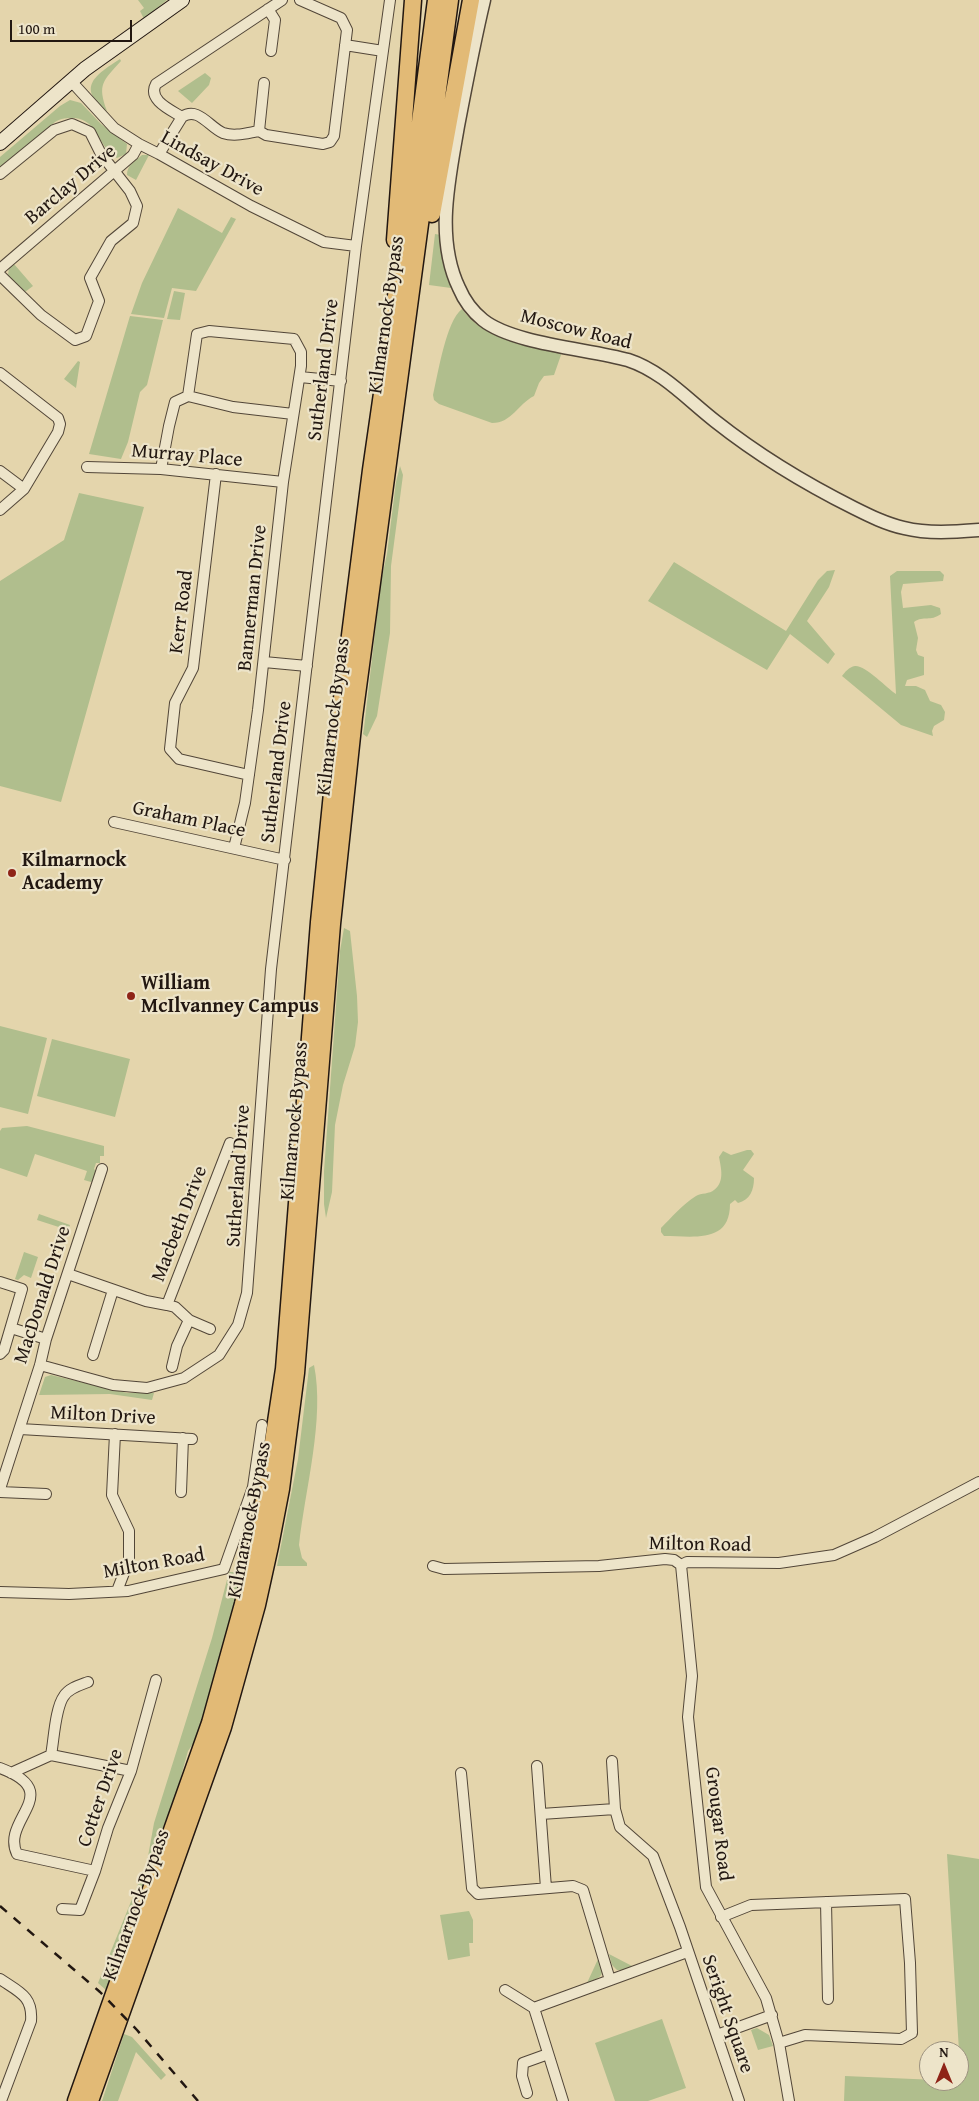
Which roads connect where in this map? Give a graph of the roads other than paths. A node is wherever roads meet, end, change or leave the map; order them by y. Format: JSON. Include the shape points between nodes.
{"nodes":[{"id":1,"x":182,"y":0,"type":"edge"},
{"id":2,"x":282,"y":0,"type":"edge"},
{"id":3,"x":300,"y":0,"type":"edge"},
{"id":4,"x":390,"y":0,"type":"edge"},
{"id":5,"x":413,"y":0,"type":"edge"},
{"id":6,"x":436,"y":0,"type":"edge"},
{"id":7,"x":450,"y":0,"type":"edge"},
{"id":8,"x":471,"y":0,"type":"edge"},
{"id":9,"x":484,"y":0,"type":"edge"},
{"id":10,"x":268,"y":9,"type":"junction"},
{"id":11,"x":345,"y":45,"type":"junction"},
{"id":12,"x":271,"y":51,"type":"dead end"},
{"id":13,"x":383,"y":51,"type":"junction"},
{"id":14,"x":71,"y":81,"type":"junction"},
{"id":15,"x":264,"y":83,"type":"dead end"},
{"id":16,"x":182,"y":118,"type":"junction"},
{"id":17,"x":258,"y":131,"type":"junction"},
{"id":18,"x":0,"y":143,"type":"edge"},
{"id":19,"x":139,"y":144,"type":"junction"},
{"id":20,"x":159,"y":154,"type":"junction"},
{"id":21,"x":115,"y":172,"type":"junction"},
{"id":22,"x":0,"y":174,"type":"edge"},
{"id":23,"x":356,"y":246,"type":"junction"},
{"id":24,"x":0,"y":269,"type":"edge"},
{"id":25,"x":0,"y":275,"type":"edge"},
{"id":26,"x":414,"y":276,"type":"junction"},
{"id":27,"x":396,"y":297,"type":"junction"},
{"id":28,"x":0,"y":373,"type":"edge"},
{"id":29,"x":300,"y":377,"type":"junction"},
{"id":30,"x":341,"y":381,"type":"junction"},
{"id":31,"x":188,"y":396,"type":"junction"},
{"id":32,"x":293,"y":414,"type":"junction"},
{"id":33,"x":87,"y":467,"type":"dead end"},
{"id":34,"x":161,"y":470,"type":"junction"},
{"id":35,"x":0,"y":471,"type":"edge"},
{"id":36,"x":216,"y":474,"type":"junction"},
{"id":37,"x":283,"y":482,"type":"junction"},
{"id":38,"x":24,"y":489,"type":"junction"},
{"id":39,"x":0,"y":510,"type":"edge"},
{"id":40,"x":979,"y":530,"type":"edge"},
{"id":41,"x":264,"y":662,"type":"junction"},
{"id":42,"x":307,"y":666,"type":"junction"},
{"id":43,"x":248,"y":775,"type":"junction"},
{"id":44,"x":114,"y":822,"type":"dead end"},
{"id":45,"x":234,"y":848,"type":"junction"},
{"id":46,"x":285,"y":860,"type":"junction"},
{"id":47,"x":230,"y":1142,"type":"dead end"},
{"id":48,"x":102,"y":1169,"type":"dead end"},
{"id":49,"x":68,"y":1274,"type":"junction"},
{"id":50,"x":0,"y":1282,"type":"edge"},
{"id":51,"x":113,"y":1290,"type":"junction"},
{"id":52,"x":167,"y":1305,"type":"junction"},
{"id":53,"x":189,"y":1320,"type":"junction"},
{"id":54,"x":11,"y":1328,"type":"junction"},
{"id":55,"x":210,"y":1329,"type":"dead end"},
{"id":56,"x":46,"y":1339,"type":"junction"},
{"id":57,"x":0,"y":1354,"type":"edge"},
{"id":58,"x":93,"y":1355,"type":"dead end"},
{"id":59,"x":40,"y":1365,"type":"junction"},
{"id":60,"x":172,"y":1367,"type":"dead end"},
{"id":61,"x":262,"y":1425,"type":"dead end"},
{"id":62,"x":20,"y":1429,"type":"junction"},
{"id":63,"x":115,"y":1434,"type":"junction"},
{"id":64,"x":979,"y":1482,"type":"edge"},
{"id":65,"x":0,"y":1490,"type":"edge"},
{"id":66,"x":181,"y":1492,"type":"dead end"},
{"id":67,"x":46,"y":1494,"type":"dead end"},
{"id":68,"x":681,"y":1565,"type":"junction"},
{"id":69,"x":433,"y":1566,"type":"dead end"},
{"id":70,"x":117,"y":1591,"type":"junction"},
{"id":71,"x":0,"y":1592,"type":"edge"},
{"id":72,"x":156,"y":1680,"type":"dead end"},
{"id":73,"x":88,"y":1682,"type":"dead end"},
{"id":74,"x":51,"y":1755,"type":"junction"},
{"id":75,"x":612,"y":1761,"type":"dead end"},
{"id":76,"x":537,"y":1766,"type":"dead end"},
{"id":77,"x":0,"y":1768,"type":"edge"},
{"id":78,"x":131,"y":1771,"type":"junction"},
{"id":79,"x":11,"y":1772,"type":"junction"},
{"id":80,"x":461,"y":1773,"type":"dead end"},
{"id":81,"x":615,"y":1809,"type":"junction"},
{"id":82,"x":11,"y":1814,"type":"dead end"},
{"id":83,"x":541,"y":1814,"type":"junction"},
{"id":84,"x":4,"y":1838,"type":"dead end"},
{"id":85,"x":95,"y":1871,"type":"junction"},
{"id":86,"x":546,"y":1888,"type":"junction"},
{"id":87,"x":826,"y":1902,"type":"junction"},
{"id":88,"x":62,"y":1909,"type":"dead end"},
{"id":89,"x":721,"y":1917,"type":"junction"},
{"id":90,"x":687,"y":1952,"type":"junction"},
{"id":91,"x":0,"y":1980,"type":"edge"},
{"id":92,"x":610,"y":1980,"type":"junction"},
{"id":93,"x":506,"y":1990,"type":"dead end"},
{"id":94,"x":828,"y":1998,"type":"dead end"},
{"id":95,"x":534,"y":2008,"type":"junction"},
{"id":96,"x":772,"y":2015,"type":"junction"},
{"id":97,"x":717,"y":2035,"type":"junction"},
{"id":98,"x":779,"y":2043,"type":"junction"},
{"id":99,"x":548,"y":2054,"type":"junction"},
{"id":100,"x":527,"y":2093,"type":"dead end"},
{"id":101,"x":1,"y":2101,"type":"edge"},
{"id":102,"x":76,"y":2101,"type":"edge"},
{"id":103,"x":90,"y":2101,"type":"edge"},
{"id":104,"x":563,"y":2101,"type":"edge"},
{"id":105,"x":739,"y":2101,"type":"edge"},
{"id":106,"x":789,"y":2101,"type":"edge"}],
"edges":[{"from":1,"to":14,"type":"main road"},
{"from":2,"to":10,"type":"street"},
{"from":3,"to":11,"type":"street","via":[[341,18],[347,30]]},
{"from":4,"to":13,"type":"street","name":"Sutherland Drive"},
{"from":5,"to":27,"type":"highway","via":[[392,266]]},
{"from":6,"to":27,"type":"highway","name":"Kilmarnock Bypass"},
{"from":7,"to":26,"type":"highway","name":"Kilmarnock Bypass"},
{"from":8,"to":26,"type":"highway","via":[[426,247]]},
{"from":9,"to":40,"type":"street","name":"Moscow Road","via":[[465,90],[446,212],[448,252],[454,274],[462,295],[476,313],[491,325],[513,334],[642,366],[749,446],[813,486],[879,519],[901,528],[922,531]]},
{"from":10,"to":12,"type":"street","via":[[275,20]]},
{"from":10,"to":16,"type":"street","via":[[156,84],[155,99]]},
{"from":11,"to":13,"type":"street"},
{"from":11,"to":17,"type":"street","via":[[334,136],[330,142],[323,144]]},
{"from":13,"to":23,"type":"street","name":"Sutherland Drive"},
{"from":14,"to":18,"type":"main road"},
{"from":14,"to":19,"type":"street","name":"Lindsay Drive","via":[[114,128]]},
{"from":15,"to":17,"type":"street"},
{"from":16,"to":17,"type":"street","via":[[188,113],[195,113],[223,133],[237,135]]},
{"from":16,"to":20,"type":"street"},
{"from":19,"to":20,"type":"street","name":"Lindsay Drive"},
{"from":19,"to":21,"type":"street","name":"Barclay Drive","via":[[133,156]]},
{"from":20,"to":23,"type":"street","name":"Lindsay Drive","via":[[251,206],[324,242]]},
{"from":21,"to":22,"type":"street","via":[[90,132],[72,124],[54,130]]},
{"from":21,"to":24,"type":"street","name":"Barclay Drive"},
{"from":21,"to":25,"type":"street","via":[[137,206],[133,223],[111,241],[90,278],[99,301],[86,336],[76,340],[68,335],[41,315]]},
{"from":23,"to":30,"type":"street","name":"Sutherland Drive"},
{"from":26,"to":103,"type":"highway","name":"Kilmarnock Bypass","via":[[354,717],[332,924],[296,1373],[281,1489],[257,1605],[223,1727]]},
{"from":27,"to":102,"type":"highway","name":"Kilmarnock Bypass","via":[[340,714],[318,932],[284,1369],[266,1488],[245,1595],[210,1723]]},
{"from":28,"to":38,"type":"street","via":[[59,420],[58,432]]},
{"from":29,"to":30,"type":"street"},
{"from":29,"to":31,"type":"street","name":"Bannerman Drive","via":[[301,352],[294,339],[209,331],[197,334]]},
{"from":29,"to":32,"type":"street","name":"Bannerman Drive"},
{"from":30,"to":42,"type":"street","name":"Sutherland Drive"},
{"from":31,"to":32,"type":"street","via":[[233,407]]},
{"from":31,"to":34,"type":"street","via":[[175,402]]},
{"from":32,"to":37,"type":"street","name":"Bannerman Drive"},
{"from":33,"to":34,"type":"street","name":"Murray Place"},
{"from":34,"to":36,"type":"street","name":"Murray Place"},
{"from":35,"to":38,"type":"street"},
{"from":36,"to":37,"type":"street","name":"Murray Place"},
{"from":36,"to":43,"type":"street","name":"Kerr Road","via":[[194,668],[175,703],[170,749],[179,759]]},
{"from":37,"to":41,"type":"street","name":"Bannerman Drive"},
{"from":38,"to":39,"type":"street"},
{"from":41,"to":42,"type":"street"},
{"from":41,"to":43,"type":"street","name":"Bannerman Drive"},
{"from":42,"to":46,"type":"street","name":"Sutherland Drive"},
{"from":43,"to":45,"type":"street","name":"Bannerman Drive"},
{"from":44,"to":45,"type":"street","name":"Graham Place"},
{"from":45,"to":46,"type":"street","name":"Graham Place"},
{"from":46,"to":59,"type":"street","name":"Sutherland Drive","via":[[271,968],[247,1293],[238,1325],[219,1355],[184,1378],[146,1388],[113,1385]]},
{"from":47,"to":52,"type":"street","name":"Macbeth Drive"},
{"from":48,"to":49,"type":"street","name":"MacDonald Drive"},
{"from":49,"to":51,"type":"street","name":"Macbeth Drive"},
{"from":49,"to":56,"type":"street","name":"MacDonald Drive"},
{"from":50,"to":54,"type":"street","via":[[22,1289]]},
{"from":51,"to":52,"type":"street","name":"Macbeth Drive"},
{"from":51,"to":58,"type":"street"},
{"from":52,"to":53,"type":"street","via":[[175,1306]]},
{"from":53,"to":55,"type":"street"},
{"from":53,"to":60,"type":"street"},
{"from":54,"to":56,"type":"street"},
{"from":54,"to":57,"type":"street"},
{"from":56,"to":59,"type":"street","name":"MacDonald Drive"},
{"from":59,"to":62,"type":"street","name":"MacDonald Drive"},
{"from":61,"to":70,"type":"street","name":"Milton Road","via":[[253,1487],[224,1570]]},
{"from":62,"to":63,"type":"street","name":"Milton Drive"},
{"from":62,"to":65,"type":"street","name":"MacDonald Drive"},
{"from":63,"to":66,"type":"street","name":"Milton Drive","via":[[188,1439]]},
{"from":63,"to":70,"type":"street","via":[[112,1495],[129,1530],[129,1560]]},
{"from":64,"to":68,"type":"street","name":"Milton Road","via":[[841,1553],[779,1563],[688,1562]]},
{"from":65,"to":67,"type":"street"},
{"from":68,"to":69,"type":"street","name":"Milton Road","via":[[665,1559],[599,1566],[444,1570]]},
{"from":68,"to":89,"type":"street","name":"Grougar Road","via":[[692,1676],[688,1717],[706,1887]]},
{"from":70,"to":71,"type":"street","name":"Milton Road","via":[[69,1594]]},
{"from":72,"to":78,"type":"street","name":"Cotter Drive"},
{"from":73,"to":74,"type":"street","via":[[64,1694]]},
{"from":74,"to":78,"type":"street"},
{"from":74,"to":79,"type":"street"},
{"from":75,"to":81,"type":"street"},
{"from":76,"to":83,"type":"street"},
{"from":77,"to":79,"type":"street"},
{"from":78,"to":85,"type":"street","name":"Cotter Drive"},
{"from":79,"to":82,"type":"street","via":[[25,1787],[25,1795]]},
{"from":80,"to":86,"type":"street","via":[[472,1888],[478,1894]]},
{"from":81,"to":83,"type":"street"},
{"from":81,"to":90,"type":"street","via":[[620,1827],[653,1856]]},
{"from":83,"to":86,"type":"street"},
{"from":84,"to":85,"type":"street","via":[[8,1847],[17,1854]]},
{"from":85,"to":88,"type":"street","name":"Cotter Drive","via":[[80,1910]]},
{"from":86,"to":92,"type":"street","via":[[573,1886],[583,1890]]},
{"from":87,"to":89,"type":"street","via":[[751,1905]]},
{"from":87,"to":94,"type":"street"},
{"from":87,"to":98,"type":"street","via":[[905,1900],[912,2033],[901,2039],[805,2035]]},
{"from":89,"to":96,"type":"street","name":"Grougar Road","via":[[766,1998]]},
{"from":90,"to":92,"type":"street","name":"Seright Square"},
{"from":90,"to":97,"type":"street","name":"Seright Square"},
{"from":91,"to":101,"type":"street","via":[[28,1998],[32,2010],[31,2021]]},
{"from":92,"to":95,"type":"street","name":"Seright Square"},
{"from":93,"to":95,"type":"street"},
{"from":95,"to":99,"type":"street"},
{"from":96,"to":97,"type":"street"},
{"from":96,"to":98,"type":"street","name":"Grougar Road"},
{"from":97,"to":105,"type":"street","name":"Seright Square"},
{"from":98,"to":106,"type":"street","name":"Grougar Road"},
{"from":99,"to":100,"type":"street","via":[[523,2063],[522,2076]]},
{"from":99,"to":104,"type":"street"}]}
